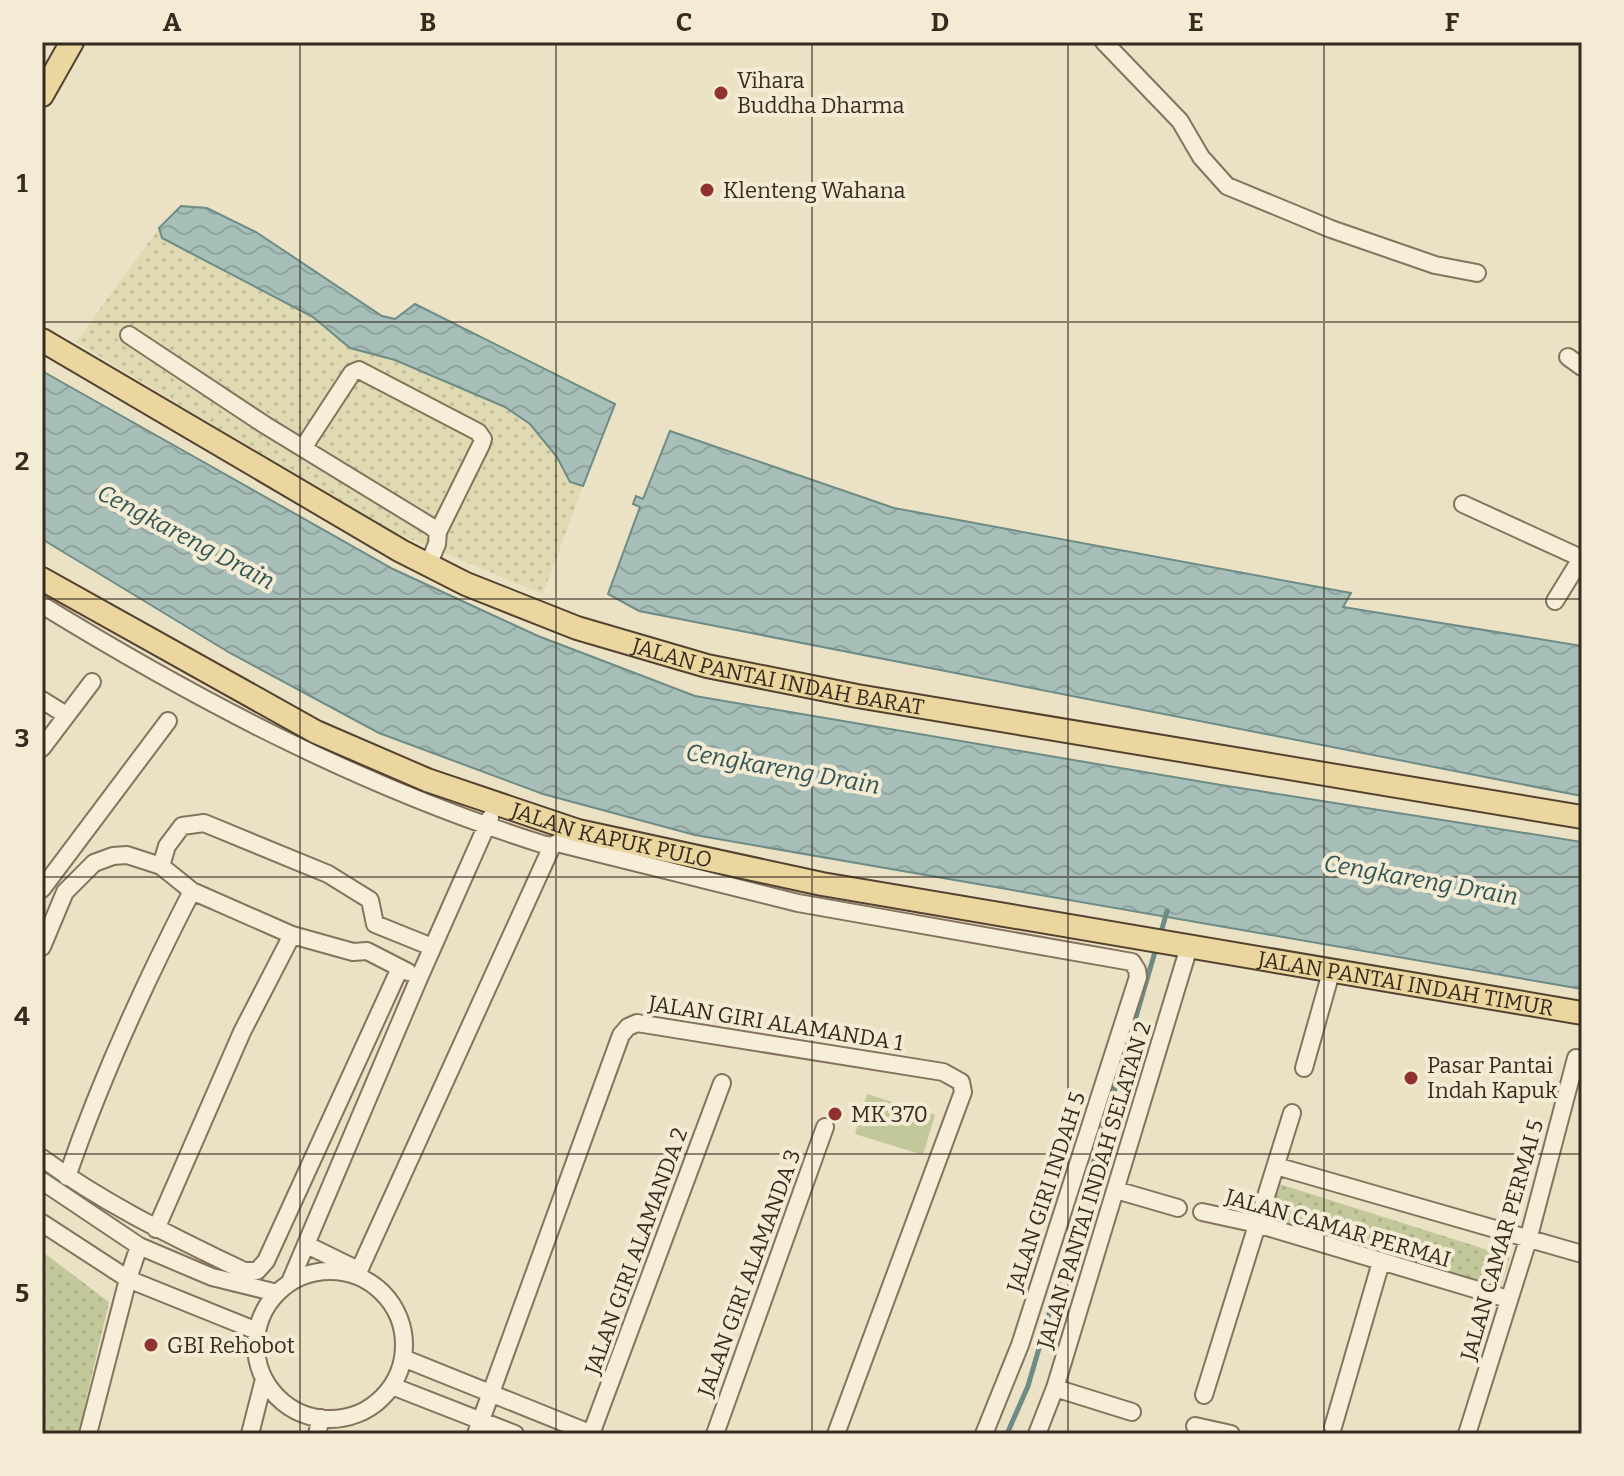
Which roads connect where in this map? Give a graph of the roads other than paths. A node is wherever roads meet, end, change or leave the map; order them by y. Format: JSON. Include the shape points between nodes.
{"nodes":[{"id":1,"x":72,"y":42,"type":"edge"},
{"id":2,"x":1104,"y":42,"type":"edge"},
{"id":3,"x":42,"y":95,"type":"edge"},
{"id":4,"x":1477,"y":273,"type":"dead end"},
{"id":5,"x":129,"y":335,"type":"dead end"},
{"id":6,"x":42,"y":340,"type":"edge"},
{"id":7,"x":303,"y":448,"type":"junction"},
{"id":8,"x":1463,"y":504,"type":"dead end"},
{"id":9,"x":438,"y":532,"type":"junction"},
{"id":10,"x":1582,"y":557,"type":"edge"},
{"id":11,"x":428,"y":565,"type":"junction"},
{"id":12,"x":42,"y":579,"type":"edge"},
{"id":13,"x":1555,"y":601,"type":"dead end"},
{"id":14,"x":42,"y":605,"type":"edge"},
{"id":15,"x":92,"y":682,"type":"dead end"},
{"id":16,"x":42,"y":700,"type":"edge"},
{"id":17,"x":66,"y":715,"type":"junction"},
{"id":18,"x":168,"y":721,"type":"dead end"},
{"id":19,"x":42,"y":748,"type":"edge"},
{"id":20,"x":496,"y":805,"type":"junction"},
{"id":21,"x":1582,"y":817,"type":"edge"},
{"id":22,"x":486,"y":826,"type":"junction"},
{"id":23,"x":578,"y":831,"type":"junction"},
{"id":24,"x":554,"y":844,"type":"junction"},
{"id":25,"x":161,"y":866,"type":"junction"},
{"id":26,"x":42,"y":889,"type":"edge"},
{"id":27,"x":192,"y":891,"type":"junction"},
{"id":28,"x":292,"y":935,"type":"junction"},
{"id":29,"x":1169,"y":943,"type":"junction"},
{"id":30,"x":42,"y":947,"type":"edge"},
{"id":31,"x":432,"y":947,"type":"junction"},
{"id":32,"x":1228,"y":954,"type":"joint"},
{"id":33,"x":400,"y":968,"type":"junction"},
{"id":34,"x":1332,"y":969,"type":"junction"},
{"id":35,"x":419,"y":978,"type":"junction"},
{"id":36,"x":1582,"y":1013,"type":"edge"},
{"id":37,"x":1576,"y":1058,"type":"dead end"},
{"id":38,"x":1304,"y":1068,"type":"dead end"},
{"id":39,"x":722,"y":1083,"type":"dead end"},
{"id":40,"x":1292,"y":1113,"type":"dead end"},
{"id":41,"x":825,"y":1127,"type":"dead end"},
{"id":42,"x":42,"y":1158,"type":"edge"},
{"id":43,"x":1276,"y":1166,"type":"junction"},
{"id":44,"x":67,"y":1177,"type":"junction"},
{"id":45,"x":42,"y":1181,"type":"edge"},
{"id":46,"x":1116,"y":1190,"type":"junction"},
{"id":47,"x":1178,"y":1208,"type":"dead end"},
{"id":48,"x":1202,"y":1212,"type":"dead end"},
{"id":49,"x":42,"y":1223,"type":"edge"},
{"id":50,"x":1257,"y":1224,"type":"junction"},
{"id":51,"x":156,"y":1229,"type":"junction"},
{"id":52,"x":1528,"y":1240,"type":"junction"},
{"id":53,"x":307,"y":1245,"type":"junction"},
{"id":54,"x":139,"y":1246,"type":"junction"},
{"id":55,"x":1582,"y":1254,"type":"edge"},
{"id":56,"x":1381,"y":1262,"type":"junction"},
{"id":57,"x":358,"y":1273,"type":"junction"},
{"id":58,"x":128,"y":1279,"type":"junction"},
{"id":59,"x":283,"y":1288,"type":"junction"},
{"id":60,"x":1508,"y":1299,"type":"junction"},
{"id":61,"x":257,"y":1331,"type":"junction"},
{"id":62,"x":403,"y":1358,"type":"junction"},
{"id":63,"x":264,"y":1379,"type":"junction"},
{"id":64,"x":392,"y":1386,"type":"junction"},
{"id":65,"x":1055,"y":1388,"type":"junction"},
{"id":66,"x":490,"y":1393,"type":"junction"},
{"id":67,"x":1204,"y":1395,"type":"dead end"},
{"id":68,"x":1132,"y":1412,"type":"dead end"},
{"id":69,"x":319,"y":1426,"type":"edge"},
{"id":70,"x":1195,"y":1426,"type":"dead end"},
{"id":71,"x":478,"y":1427,"type":"edge"},
{"id":72,"x":1333,"y":1427,"type":"dead end"},
{"id":73,"x":88,"y":1434,"type":"edge"},
{"id":74,"x":250,"y":1434,"type":"edge"},
{"id":75,"x":515,"y":1434,"type":"edge"},
{"id":76,"x":591,"y":1434,"type":"edge"},
{"id":77,"x":715,"y":1434,"type":"edge"},
{"id":78,"x":836,"y":1434,"type":"edge"},
{"id":79,"x":984,"y":1434,"type":"edge"},
{"id":80,"x":1037,"y":1434,"type":"edge"},
{"id":81,"x":1231,"y":1434,"type":"edge"},
{"id":82,"x":1467,"y":1434,"type":"edge"}],
"edges":[{"from":1,"to":3,"type":"main road"},
{"from":2,"to":4,"type":"street","via":[[1180,121],[1201,157],[1227,186],[1346,235],[1435,265]]},
{"from":5,"to":7,"type":"street"},
{"from":6,"to":11,"type":"main road","name":"JALAN PANTAI INDAH BARAT"},
{"from":7,"to":9,"type":"street"},
{"from":7,"to":9,"type":"street","via":[[359,370],[478,432],[481,445]]},
{"from":8,"to":10,"type":"street"},
{"from":9,"to":11,"type":"street"},
{"from":10,"to":13,"type":"street"},
{"from":11,"to":21,"type":"main road","name":"JALAN PANTAI INDAH BARAT","via":[[563,623],[707,666],[857,696]]},
{"from":12,"to":20,"type":"main road","name":"JALAN KAPUK PULO","via":[[316,732]]},
{"from":14,"to":22,"type":"street","name":"JALAN KAPUK PULO","via":[[333,765]]},
{"from":15,"to":17,"type":"street"},
{"from":16,"to":17,"type":"street"},
{"from":17,"to":19,"type":"street"},
{"from":18,"to":26,"type":"street"},
{"from":20,"to":22,"type":"street"},
{"from":20,"to":23,"type":"main road","name":"JALAN KAPUK PULO"},
{"from":22,"to":24,"type":"street"},
{"from":22,"to":31,"type":"street"},
{"from":23,"to":24,"type":"street"},
{"from":23,"to":29,"type":"main road","name":"JALAN KAPUK PULO","via":[[822,884]]},
{"from":24,"to":57,"type":"street"},
{"from":24,"to":79,"type":"street","name":"JALAN GIRI INDAH 5","via":[[798,903],[1132,962],[1138,977],[1020,1345]]},
{"from":25,"to":27,"type":"street"},
{"from":25,"to":30,"type":"street","via":[[127,855],[94,863],[65,892]]},
{"from":25,"to":31,"type":"street","via":[[182,826],[204,823],[328,874],[370,900],[375,924]]},
{"from":27,"to":28,"type":"street"},
{"from":27,"to":44,"type":"street","via":[[106,1071]]},
{"from":28,"to":33,"type":"street","via":[[367,951]]},
{"from":28,"to":51,"type":"street","via":[[242,1032]]},
{"from":29,"to":32,"type":"main road","name":"JALAN KAPUK PULO"},
{"from":29,"to":46,"type":"street","name":"JALAN PANTAI INDAH SELATAN 2"},
{"from":31,"to":35,"type":"street"},
{"from":32,"to":34,"type":"main road","name":"JALAN PANTAI INDAH TIMUR"},
{"from":33,"to":35,"type":"street"},
{"from":33,"to":51,"type":"street","via":[[257,1271],[244,1271]]},
{"from":34,"to":36,"type":"main road","name":"JALAN PANTAI INDAH TIMUR"},
{"from":34,"to":38,"type":"street"},
{"from":35,"to":53,"type":"street"},
{"from":37,"to":52,"type":"street","name":"JALAN CAMAR PERMAI 5"},
{"from":39,"to":76,"type":"street","name":"JALAN GIRI ALAMANDA 2"},
{"from":40,"to":43,"type":"street"},
{"from":41,"to":77,"type":"street","name":"JALAN GIRI ALAMANDA 3"},
{"from":42,"to":44,"type":"street"},
{"from":43,"to":50,"type":"street"},
{"from":43,"to":52,"type":"street","name":"JALAN CAMAR PERMAI"},
{"from":44,"to":51,"type":"street"},
{"from":45,"to":54,"type":"street"},
{"from":46,"to":47,"type":"street"},
{"from":46,"to":65,"type":"street","name":"JALAN PANTAI INDAH SELATAN 2"},
{"from":48,"to":50,"type":"street","name":"JALAN CAMAR PERMAI"},
{"from":49,"to":58,"type":"street"},
{"from":50,"to":56,"type":"street","name":"JALAN CAMAR PERMAI"},
{"from":50,"to":67,"type":"street"},
{"from":52,"to":55,"type":"street","name":"JALAN CAMAR PERMAI"},
{"from":52,"to":60,"type":"street","name":"JALAN CAMAR PERMAI 5"},
{"from":53,"to":57,"type":"street"},
{"from":53,"to":59,"type":"street"},
{"from":54,"to":58,"type":"street"},
{"from":54,"to":59,"type":"street","via":[[212,1277]]},
{"from":56,"to":60,"type":"street","name":"JALAN CAMAR PERMAI"},
{"from":56,"to":72,"type":"street"},
{"from":57,"to":59,"type":"street","via":[[311,1273]]},
{"from":57,"to":62,"type":"street","via":[[395,1308]]},
{"from":58,"to":61,"type":"street"},
{"from":58,"to":73,"type":"street"},
{"from":59,"to":61,"type":"street"},
{"from":60,"to":82,"type":"street","name":"JALAN CAMAR PERMAI 5"},
{"from":61,"to":63,"type":"street"},
{"from":62,"to":64,"type":"street"},
{"from":62,"to":66,"type":"street"},
{"from":63,"to":69,"type":"street","via":[[288,1406]]},
{"from":63,"to":74,"type":"street"},
{"from":64,"to":69,"type":"street","via":[[361,1412]]},
{"from":64,"to":71,"type":"street"},
{"from":65,"to":68,"type":"street"},
{"from":65,"to":80,"type":"street","name":"JALAN PANTAI INDAH SELATAN 2"},
{"from":66,"to":71,"type":"street","name":"JALAN GIRI ALAMANDA 1"},
{"from":66,"to":76,"type":"street"},
{"from":66,"to":78,"type":"street","name":"JALAN GIRI ALAMANDA 1","via":[[621,1035],[637,1023],[943,1072],[961,1082],[963,1092]]},
{"from":70,"to":81,"type":"street"},
{"from":71,"to":75,"type":"street"}]}
